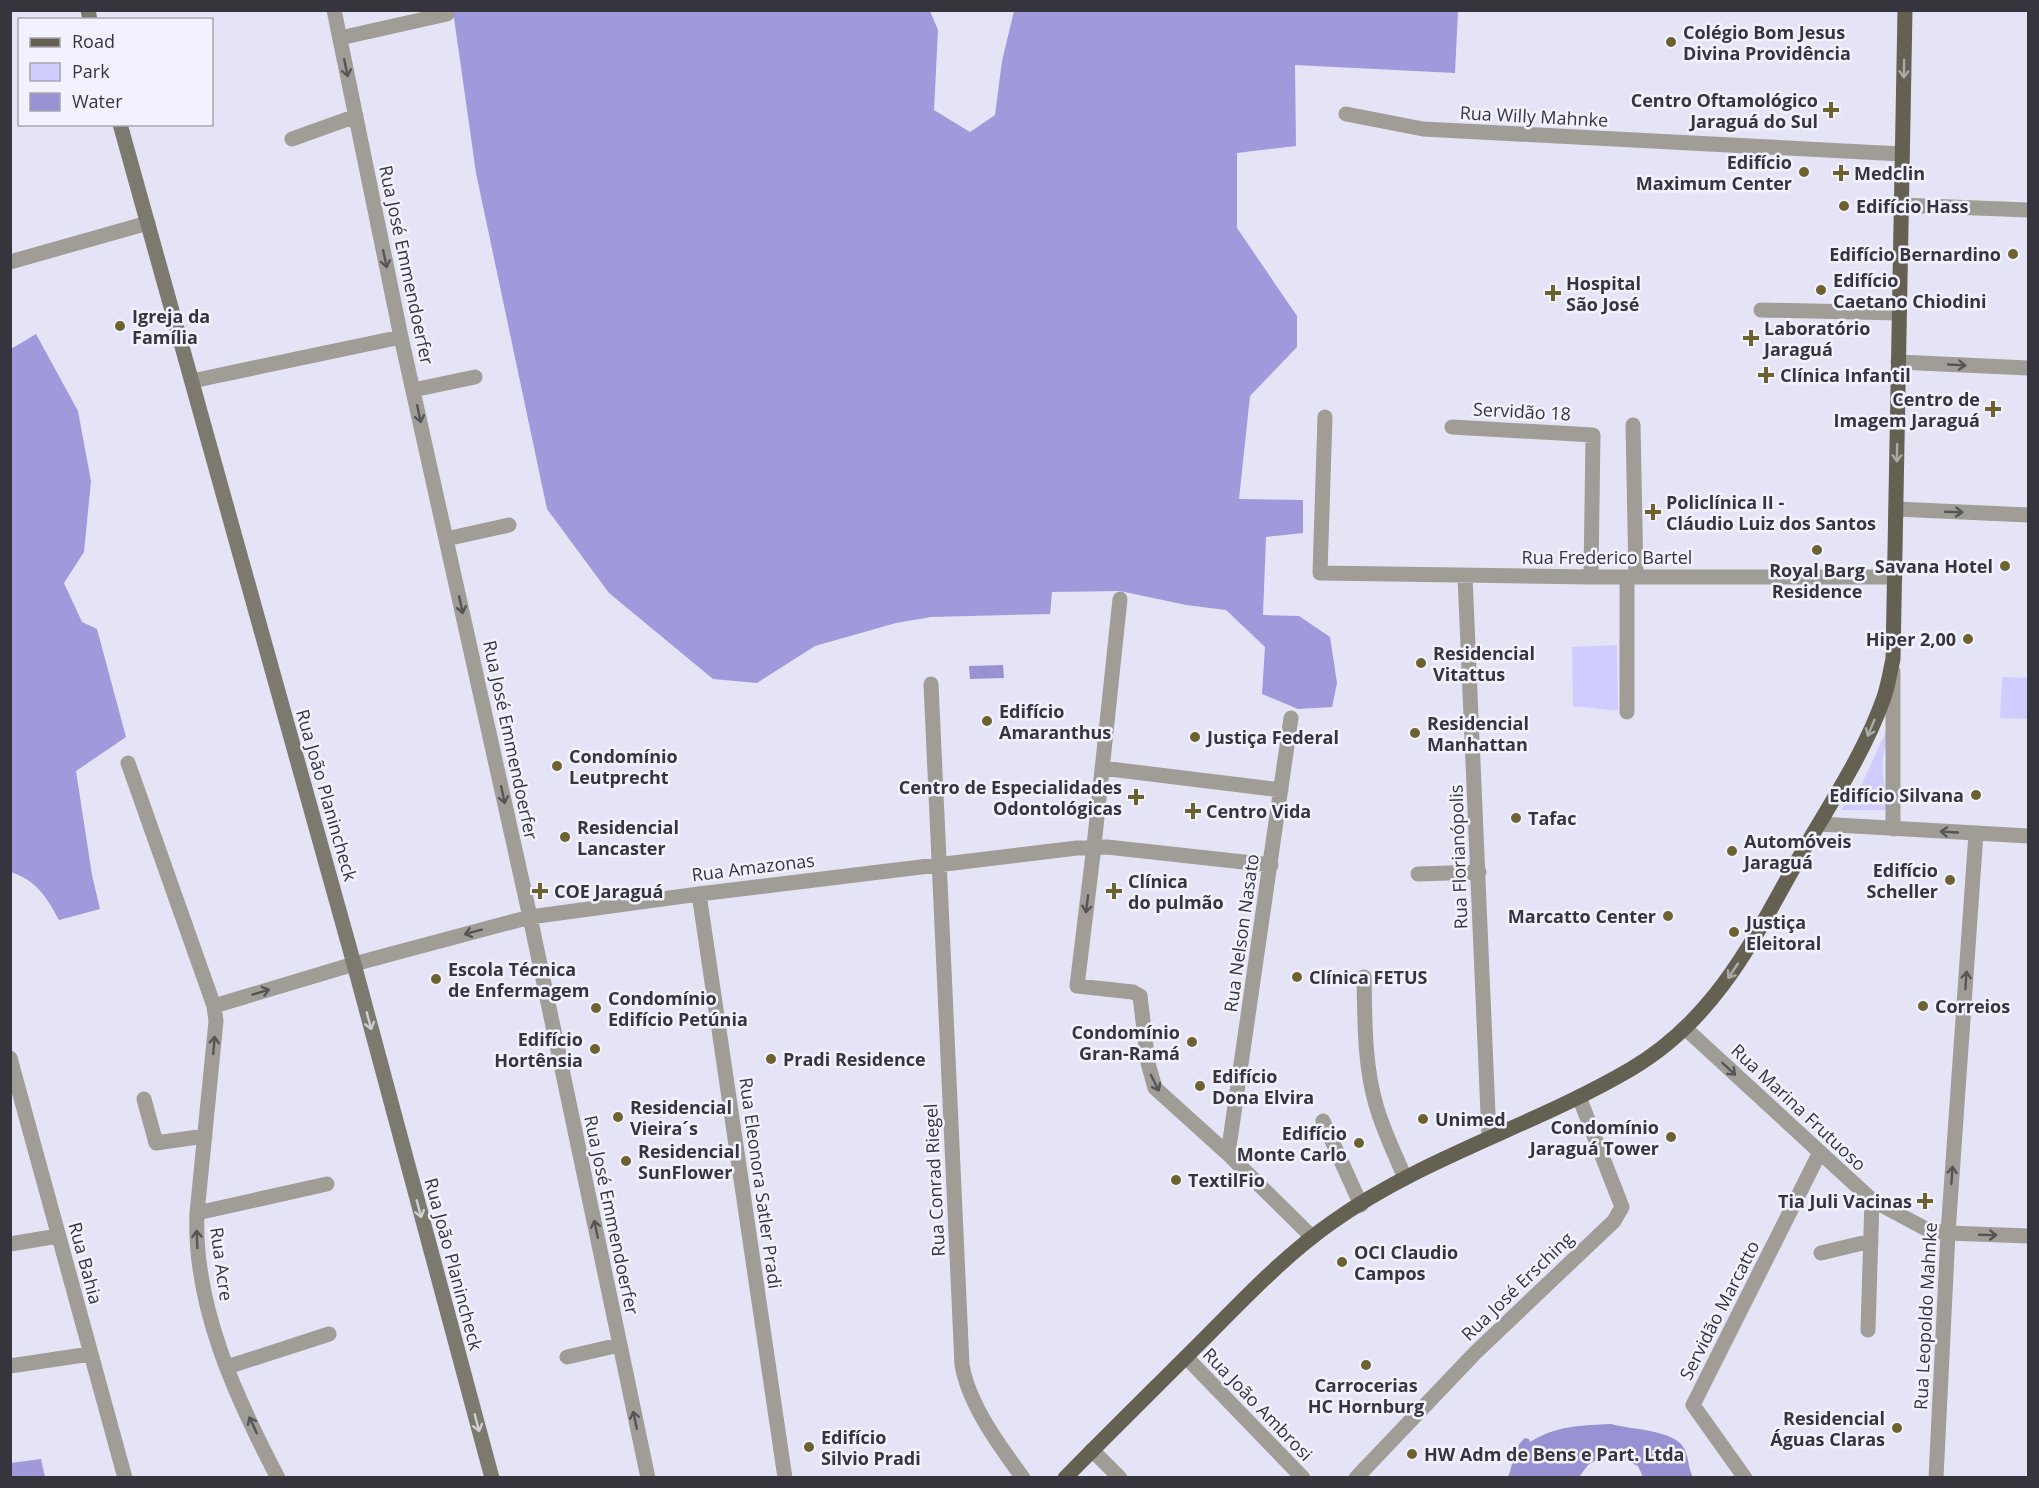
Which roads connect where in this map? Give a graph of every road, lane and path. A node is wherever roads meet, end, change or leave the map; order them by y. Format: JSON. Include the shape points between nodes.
{"nodes":[{"id":1,"x":334,"y":10,"type":"edge"},
{"id":2,"x":1905,"y":10,"type":"edge"},
{"id":3,"x":447,"y":14,"type":"dead end"},
{"id":4,"x":340,"y":38,"type":"junction"},
{"id":5,"x":1346,"y":114,"type":"dead end"},
{"id":6,"x":356,"y":116,"type":"junction"},
{"id":7,"x":121,"y":126,"type":"edge"},
{"id":8,"x":292,"y":139,"type":"dead end"},
{"id":9,"x":1902,"y":154,"type":"junction"},
{"id":10,"x":1901,"y":205,"type":"junction"},
{"id":11,"x":2028,"y":210,"type":"edge"},
{"id":12,"x":148,"y":223,"type":"junction"},
{"id":13,"x":10,"y":262,"type":"edge"},
{"id":14,"x":1761,"y":310,"type":"dead end"},
{"id":15,"x":1899,"y":313,"type":"junction"},
{"id":16,"x":401,"y":337,"type":"junction"},
{"id":17,"x":1898,"y":362,"type":"junction"},
{"id":18,"x":2028,"y":368,"type":"edge"},
{"id":19,"x":475,"y":377,"type":"dead end"},
{"id":20,"x":192,"y":381,"type":"junction"},
{"id":21,"x":413,"y":390,"type":"junction"},
{"id":22,"x":1325,"y":417,"type":"dead end"},
{"id":23,"x":1633,"y":425,"type":"dead end"},
{"id":24,"x":1452,"y":427,"type":"dead end"},
{"id":25,"x":1896,"y":509,"type":"junction"},
{"id":26,"x":2028,"y":514,"type":"edge"},
{"id":27,"x":509,"y":525,"type":"dead end"},
{"id":28,"x":446,"y":539,"type":"junction"},
{"id":29,"x":1466,"y":576,"type":"junction"},
{"id":30,"x":1591,"y":577,"type":"junction"},
{"id":31,"x":1631,"y":577,"type":"junction"},
{"id":32,"x":1895,"y":577,"type":"junction"},
{"id":33,"x":1120,"y":599,"type":"dead end"},
{"id":34,"x":1893,"y":659,"type":"junction"},
{"id":35,"x":930,"y":684,"type":"dead end"},
{"id":36,"x":1627,"y":712,"type":"dead end"},
{"id":37,"x":1291,"y":717,"type":"dead end"},
{"id":38,"x":128,"y":763,"type":"dead end"},
{"id":39,"x":1102,"y":768,"type":"junction"},
{"id":40,"x":1281,"y":790,"type":"junction"},
{"id":41,"x":1819,"y":825,"type":"junction"},
{"id":42,"x":1893,"y":829,"type":"junction"},
{"id":43,"x":1976,"y":833,"type":"junction"},
{"id":44,"x":2028,"y":836,"type":"edge"},
{"id":45,"x":1094,"y":846,"type":"junction"},
{"id":46,"x":940,"y":864,"type":"junction"},
{"id":47,"x":1271,"y":865,"type":"junction"},
{"id":48,"x":1479,"y":872,"type":"junction"},
{"id":49,"x":1418,"y":874,"type":"dead end"},
{"id":50,"x":699,"y":894,"type":"junction"},
{"id":51,"x":530,"y":917,"type":"junction"},
{"id":52,"x":354,"y":964,"type":"junction"},
{"id":53,"x":1364,"y":977,"type":"dead end"},
{"id":54,"x":214,"y":1006,"type":"junction"},
{"id":55,"x":1686,"y":1029,"type":"junction"},
{"id":56,"x":10,"y":1058,"type":"edge"},
{"id":57,"x":1579,"y":1097,"type":"junction"},
{"id":58,"x":144,"y":1099,"type":"dead end"},
{"id":59,"x":1323,"y":1121,"type":"dead end"},
{"id":60,"x":205,"y":1136,"type":"junction"},
{"id":61,"x":1490,"y":1137,"type":"junction"},
{"id":62,"x":1228,"y":1154,"type":"junction"},
{"id":63,"x":1819,"y":1154,"type":"junction"},
{"id":64,"x":1405,"y":1178,"type":"junction"},
{"id":65,"x":327,"y":1184,"type":"dead end"},
{"id":66,"x":1872,"y":1200,"type":"junction"},
{"id":67,"x":1361,"y":1205,"type":"junction"},
{"id":68,"x":197,"y":1213,"type":"junction"},
{"id":69,"x":1948,"y":1233,"type":"junction"},
{"id":70,"x":58,"y":1236,"type":"junction"},
{"id":71,"x":2028,"y":1236,"type":"edge"},
{"id":72,"x":1312,"y":1237,"type":"junction"},
{"id":73,"x":1871,"y":1241,"type":"junction"},
{"id":74,"x":10,"y":1244,"type":"edge"},
{"id":75,"x":1821,"y":1253,"type":"dead end"},
{"id":76,"x":1868,"y":1330,"type":"dead end"},
{"id":77,"x":329,"y":1334,"type":"dead end"},
{"id":78,"x":619,"y":1345,"type":"junction"},
{"id":79,"x":90,"y":1354,"type":"junction"},
{"id":80,"x":567,"y":1357,"type":"dead end"},
{"id":81,"x":1186,"y":1357,"type":"junction"},
{"id":82,"x":10,"y":1366,"type":"edge"},
{"id":83,"x":227,"y":1367,"type":"junction"},
{"id":84,"x":1092,"y":1450,"type":"junction"},
{"id":85,"x":125,"y":1478,"type":"edge"},
{"id":86,"x":278,"y":1478,"type":"edge"},
{"id":87,"x":492,"y":1478,"type":"edge"},
{"id":88,"x":648,"y":1478,"type":"edge"},
{"id":89,"x":785,"y":1478,"type":"edge"},
{"id":90,"x":1023,"y":1478,"type":"edge"},
{"id":91,"x":1065,"y":1478,"type":"edge"},
{"id":92,"x":1120,"y":1478,"type":"edge"},
{"id":93,"x":1304,"y":1478,"type":"edge"},
{"id":94,"x":1356,"y":1478,"type":"edge"},
{"id":95,"x":1745,"y":1478,"type":"edge"},
{"id":96,"x":1936,"y":1478,"type":"edge"}],
"edges":[{"from":1,"to":4,"type":"street","name":"Rua José Emmendoerfer"},
{"from":2,"to":9,"type":"main road","one_way":true},
{"from":3,"to":4,"type":"street"},
{"from":4,"to":6,"type":"street","name":"Rua José Emmendoerfer","one_way":true},
{"from":5,"to":9,"type":"street","name":"Rua Willy Mahnke","via":[[1429,130]]},
{"from":6,"to":8,"type":"street"},
{"from":6,"to":16,"type":"street","name":"Rua José Emmendoerfer","one_way":true},
{"from":7,"to":12,"type":"main road","name":"Rua João Planincheck"},
{"from":9,"to":10,"type":"main road"},
{"from":10,"to":11,"type":"street"},
{"from":10,"to":15,"type":"main road"},
{"from":12,"to":13,"type":"street"},
{"from":12,"to":20,"type":"main road","name":"Rua João Planincheck"},
{"from":14,"to":15,"type":"street"},
{"from":15,"to":17,"type":"main road"},
{"from":16,"to":20,"type":"street"},
{"from":16,"to":21,"type":"street","name":"Rua José Emmendoerfer"},
{"from":17,"to":18,"type":"street","one_way":true},
{"from":17,"to":25,"type":"main road","one_way":true},
{"from":19,"to":21,"type":"street"},
{"from":20,"to":52,"type":"main road","name":"Rua João Planincheck"},
{"from":21,"to":28,"type":"street","name":"Rua José Emmendoerfer","one_way":true},
{"from":22,"to":29,"type":"street","name":"Rua Frederico Bartel","via":[[1320,573]]},
{"from":23,"to":31,"type":"street"},
{"from":24,"to":30,"type":"street","name":"Servidão 18","via":[[1593,435]]},
{"from":25,"to":26,"type":"street","one_way":true},
{"from":25,"to":32,"type":"main road"},
{"from":27,"to":28,"type":"street"},
{"from":28,"to":51,"type":"street","name":"Rua José Emmendoerfer","one_way":true},
{"from":29,"to":30,"type":"street","name":"Rua Frederico Bartel"},
{"from":29,"to":48,"type":"street","name":"Rua Florianópolis"},
{"from":30,"to":31,"type":"street","name":"Rua Frederico Bartel"},
{"from":31,"to":32,"type":"street","name":"Rua Frederico Bartel"},
{"from":31,"to":36,"type":"street"},
{"from":32,"to":34,"type":"main road"},
{"from":33,"to":39,"type":"street"},
{"from":34,"to":41,"type":"main road","one_way":true,"via":[[1884,698],[1868,737]]},
{"from":34,"to":42,"type":"street"},
{"from":35,"to":46,"type":"street","name":"Rua Conrad Riegel"},
{"from":37,"to":40,"type":"street","name":"Rua Nelson Nasato"},
{"from":38,"to":54,"type":"street","name":"Rua Acre"},
{"from":39,"to":40,"type":"street"},
{"from":39,"to":45,"type":"street"},
{"from":40,"to":47,"type":"street","name":"Rua Nelson Nasato"},
{"from":41,"to":42,"type":"street"},
{"from":41,"to":55,"type":"main road","one_way":true,"via":[[1742,958]]},
{"from":43,"to":42,"type":"street","one_way":true},
{"from":43,"to":44,"type":"street"},
{"from":69,"to":43,"type":"street","name":"Rua Leopoldo Mahnke","one_way":true},
{"from":45,"to":46,"type":"street","name":"Rua Amazonas"},
{"from":45,"to":47,"type":"street","name":"Rua Amazonas"},
{"from":45,"to":62,"type":"street","one_way":true,"via":[[1077,986],[1140,996],[1155,1088]]},
{"from":46,"to":50,"type":"street","name":"Rua Amazonas"},
{"from":46,"to":90,"type":"street","name":"Rua Conrad Riegel","via":[[962,1365],[971,1396]]},
{"from":47,"to":62,"type":"street","name":"Rua Nelson Nasato"},
{"from":48,"to":49,"type":"street"},
{"from":48,"to":61,"type":"street","name":"Rua Florianópolis"},
{"from":50,"to":51,"type":"street","name":"Rua Amazonas"},
{"from":50,"to":89,"type":"street","name":"Rua Eleonora Satler Pradi"},
{"from":51,"to":52,"type":"street","name":"Rua Amazonas","one_way":true},
{"from":78,"to":51,"type":"street","name":"Rua José Emmendoerfer","one_way":true},
{"from":54,"to":52,"type":"street","name":"Rua Amazonas","one_way":true},
{"from":52,"to":87,"type":"main road","name":"Rua João Planincheck","one_way":true},
{"from":53,"to":64,"type":"street","via":[[1365,1044],[1376,1106]]},
{"from":60,"to":54,"type":"street","name":"Rua Acre","one_way":true,"via":[[216,1021]]},
{"from":55,"to":57,"type":"main road","via":[[1633,1068]]},
{"from":55,"to":63,"type":"street","name":"Rua Marina Frutuoso","one_way":true},
{"from":56,"to":70,"type":"street","name":"Rua Bahia"},
{"from":57,"to":61,"type":"main road"},
{"from":57,"to":94,"type":"street","name":"Rua José Ersching","via":[[1622,1207],[1614,1221],[1475,1353]]},
{"from":58,"to":60,"type":"street","via":[[156,1143]]},
{"from":59,"to":67,"type":"street"},
{"from":60,"to":68,"type":"street","name":"Rua Acre"},
{"from":61,"to":64,"type":"main road"},
{"from":62,"to":72,"type":"street"},
{"from":63,"to":66,"type":"street","name":"Rua Marina Frutuoso"},
{"from":63,"to":95,"type":"street","name":"Servidão Marcatto","via":[[1694,1405]]},
{"from":64,"to":67,"type":"main road"},
{"from":65,"to":68,"type":"street"},
{"from":66,"to":69,"type":"street","name":"Rua Marina Frutuoso","via":[[1928,1230]]},
{"from":66,"to":73,"type":"street"},
{"from":67,"to":72,"type":"main road"},
{"from":83,"to":68,"type":"street","name":"Rua Acre","one_way":true,"via":[[204,1290],[196,1237]]},
{"from":69,"to":71,"type":"street","name":"Rua Marina Frutuoso","one_way":true},
{"from":69,"to":96,"type":"street","name":"Rua Leopoldo Mahnke"},
{"from":70,"to":74,"type":"street"},
{"from":70,"to":79,"type":"street","name":"Rua Bahia"},
{"from":72,"to":81,"type":"main road","via":[[1267,1275]]},
{"from":73,"to":75,"type":"street"},
{"from":73,"to":76,"type":"street"},
{"from":77,"to":83,"type":"street"},
{"from":78,"to":80,"type":"street"},
{"from":88,"to":78,"type":"street","name":"Rua José Emmendoerfer","one_way":true},
{"from":79,"to":82,"type":"street"},
{"from":79,"to":85,"type":"street","name":"Rua Bahia"},
{"from":81,"to":84,"type":"main road"},
{"from":81,"to":93,"type":"street","name":"Rua João Ambrosi"},
{"from":86,"to":83,"type":"street","name":"Rua Acre","one_way":true},
{"from":84,"to":91,"type":"main road"},
{"from":84,"to":92,"type":"street"}]}
